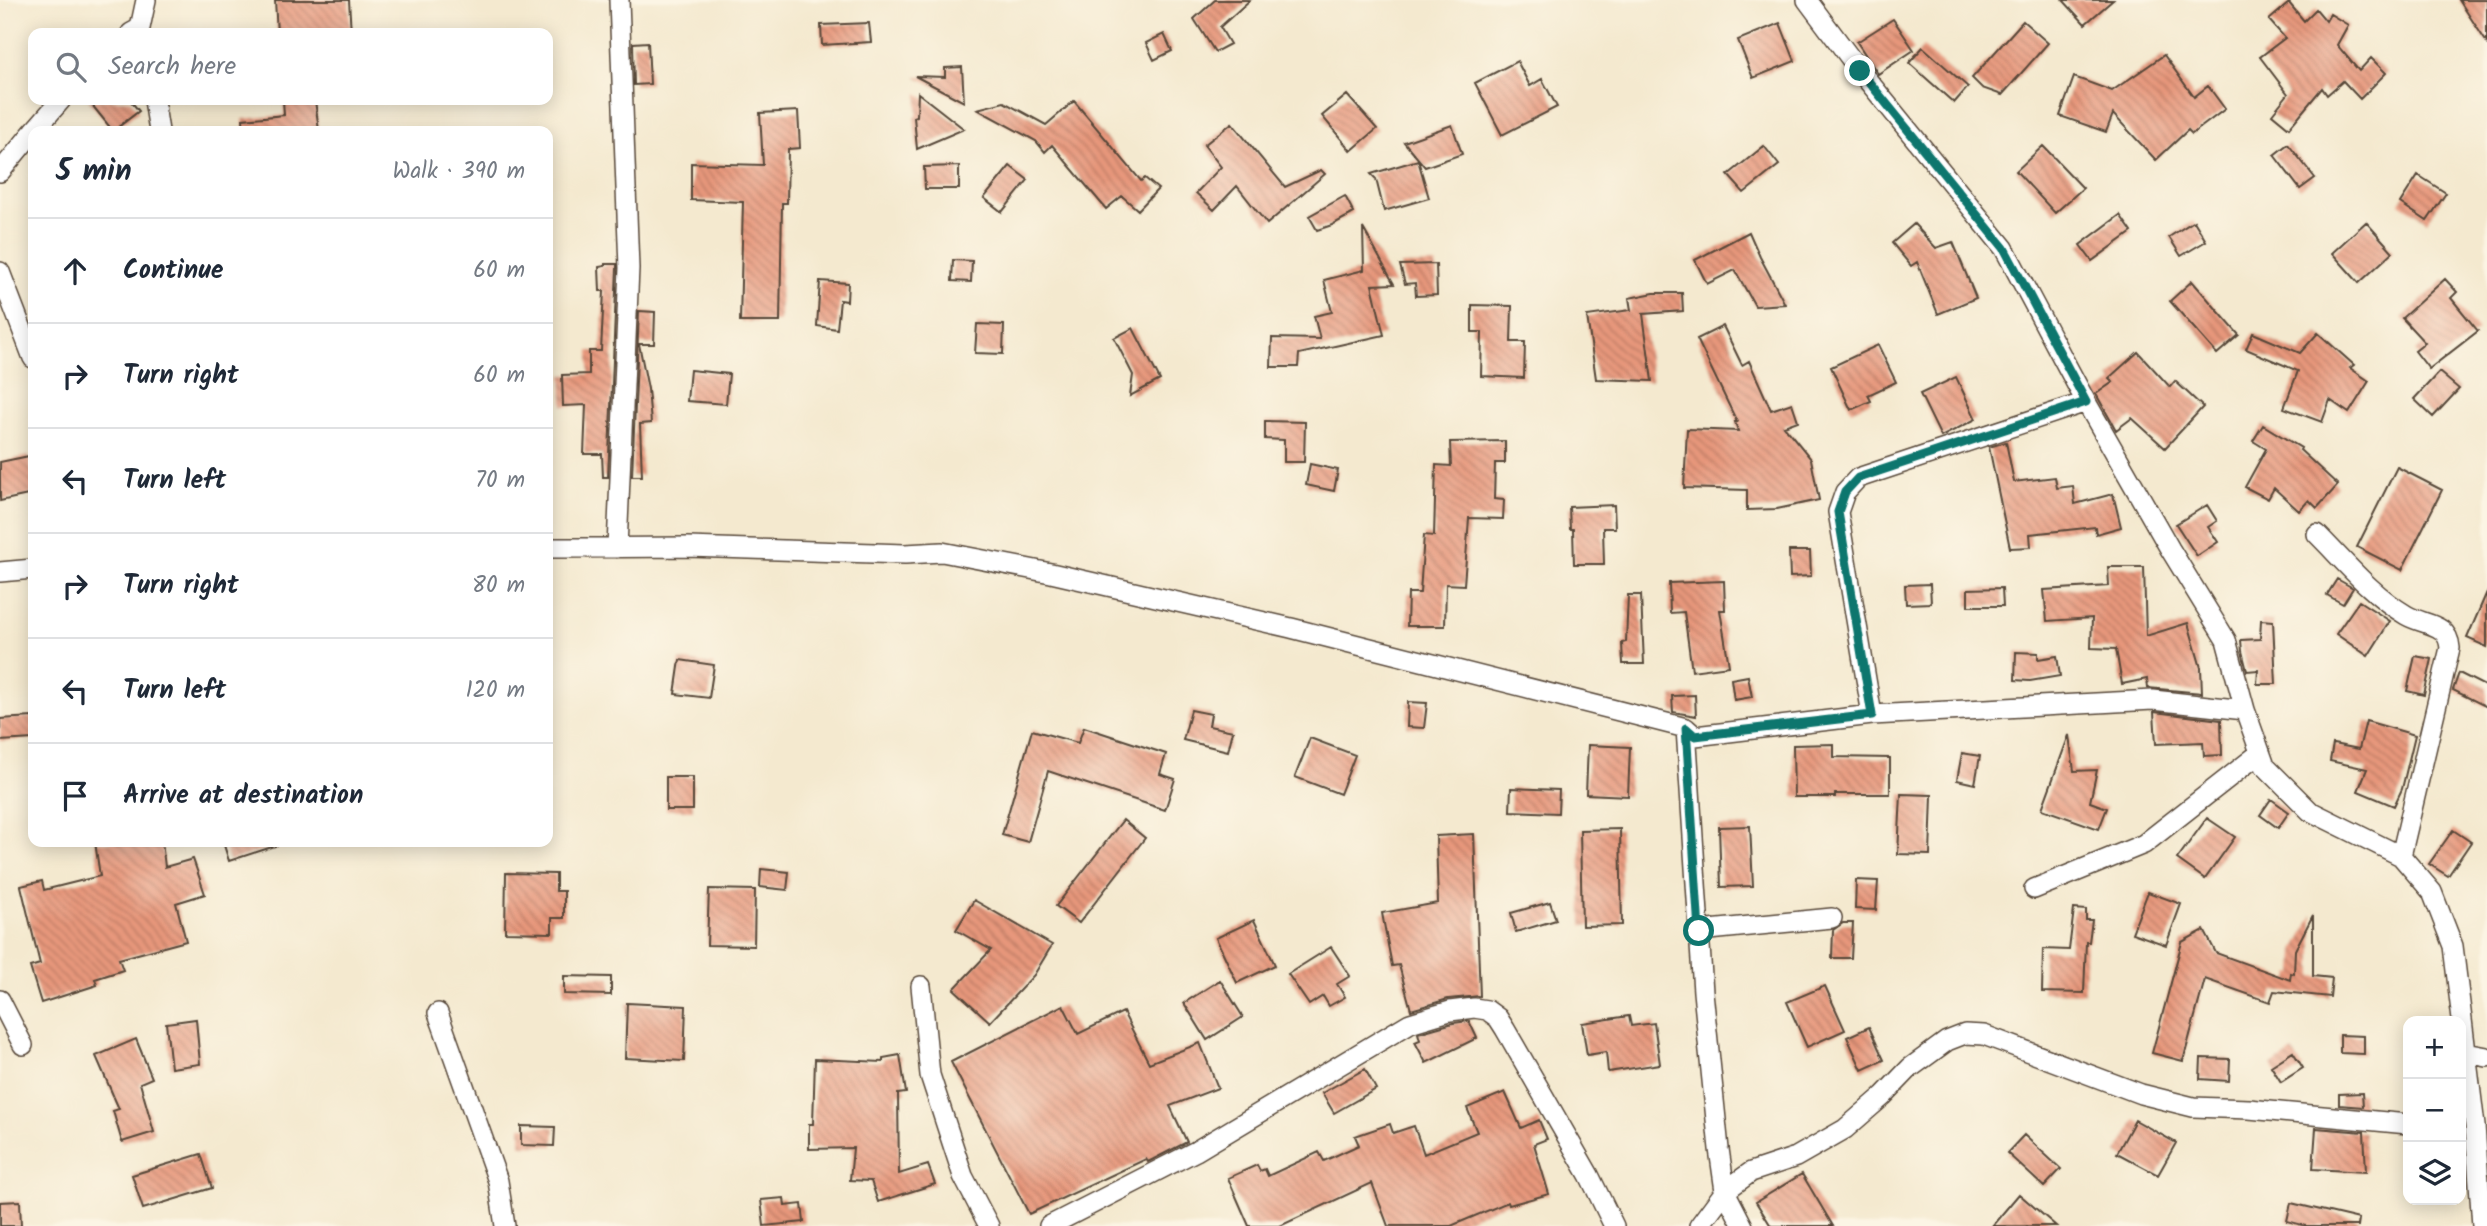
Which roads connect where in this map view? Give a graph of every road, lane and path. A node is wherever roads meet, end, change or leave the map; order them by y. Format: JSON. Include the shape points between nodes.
{"nodes":[{"id":1,"x":146,"y":0,"type":"edge"},
{"id":2,"x":619,"y":0,"type":"edge"},
{"id":3,"x":1807,"y":0,"type":"edge"},
{"id":4,"x":138,"y":28,"type":"edge"},
{"id":5,"x":57,"y":105,"type":"edge"},
{"id":6,"x":155,"y":105,"type":"edge"},
{"id":7,"x":39,"y":126,"type":"edge"},
{"id":8,"x":158,"y":126,"type":"edge"},
{"id":9,"x":28,"y":139,"type":"edge"},
{"id":10,"x":0,"y":172,"type":"edge"},
{"id":11,"x":0,"y":272,"type":"edge"},
{"id":12,"x":28,"y":345,"type":"edge"},
{"id":13,"x":2086,"y":402,"type":"junction"},
{"id":14,"x":2318,"y":534,"type":"dead end"},
{"id":15,"x":553,"y":548,"type":"edge"},
{"id":16,"x":617,"y":548,"type":"junction"},
{"id":17,"x":28,"y":569,"type":"edge"},
{"id":18,"x":0,"y":572,"type":"edge"},
{"id":19,"x":2245,"y":710,"type":"junction"},
{"id":20,"x":1872,"y":715,"type":"junction"},
{"id":21,"x":1686,"y":728,"type":"junction"},
{"id":22,"x":2260,"y":753,"type":"junction"},
{"id":23,"x":2402,"y":856,"type":"junction"},
{"id":24,"x":2034,"y":889,"type":"dead end"},
{"id":25,"x":1832,"y":918,"type":"dead end"},
{"id":26,"x":1699,"y":931,"type":"junction"},
{"id":27,"x":921,"y":986,"type":"dead end"},
{"id":28,"x":0,"y":1000,"type":"edge"},
{"id":29,"x":438,"y":1013,"type":"dead end"},
{"id":30,"x":2461,"y":1016,"type":"edge"},
{"id":31,"x":23,"y":1045,"type":"dead end"},
{"id":32,"x":2466,"y":1054,"type":"joint"},
{"id":33,"x":2487,"y":1057,"type":"edge"},
{"id":34,"x":2403,"y":1124,"type":"edge"},
{"id":35,"x":2468,"y":1126,"type":"edge"},
{"id":36,"x":1725,"y":1191,"type":"junction"},
{"id":37,"x":2483,"y":1214,"type":"edge"},
{"id":38,"x":505,"y":1226,"type":"edge"},
{"id":39,"x":989,"y":1226,"type":"edge"},
{"id":40,"x":1049,"y":1226,"type":"edge"},
{"id":41,"x":1614,"y":1226,"type":"edge"},
{"id":42,"x":1699,"y":1226,"type":"edge"},
{"id":43,"x":1743,"y":1226,"type":"edge"}],
"edges":[{"from":1,"to":4,"type":"street"},
{"from":2,"to":16,"type":"street","via":[[629,268]]},
{"from":3,"to":13,"type":"street","via":[[2004,248]]},
{"from":5,"to":7,"type":"street"},
{"from":6,"to":8,"type":"street"},
{"from":9,"to":10,"type":"street"},
{"from":11,"to":12,"type":"street"},
{"from":13,"to":19,"type":"street","via":[[2227,640]]},
{"from":13,"to":20,"type":"street","via":[[1858,478],[1845,492],[1838,512]]},
{"from":14,"to":23,"type":"street","via":[[2385,602],[2444,630],[2449,637],[2451,648]]},
{"from":15,"to":16,"type":"street"},
{"from":16,"to":21,"type":"street","via":[[942,552],[1291,628]]},
{"from":17,"to":18,"type":"street"},
{"from":19,"to":20,"type":"street","via":[[2153,700]]},
{"from":19,"to":22,"type":"street"},
{"from":20,"to":21,"type":"street","via":[[1695,736]]},
{"from":21,"to":26,"type":"street"},
{"from":22,"to":23,"type":"street","via":[[2265,766],[2310,811]]},
{"from":22,"to":24,"type":"street","via":[[2144,844]]},
{"from":23,"to":30,"type":"street","via":[[2432,892],[2453,946]]},
{"from":25,"to":26,"type":"street"},
{"from":26,"to":36,"type":"street"},
{"from":27,"to":39,"type":"street","via":[[930,1075],[963,1176]]},
{"from":28,"to":31,"type":"street"},
{"from":29,"to":38,"type":"street","via":[[498,1181]]},
{"from":32,"to":33,"type":"street"},
{"from":32,"to":35,"type":"street"},
{"from":34,"to":36,"type":"street","via":[[2193,1107],[2141,1094],[1984,1035],[1965,1034],[1947,1041],[1910,1068],[1845,1129],[1796,1157],[1751,1172]]},
{"from":35,"to":37,"type":"street"},
{"from":36,"to":42,"type":"street"},
{"from":36,"to":43,"type":"street"},
{"from":40,"to":41,"type":"street","via":[[1196,1151],[1410,1023],[1474,1008],[1498,1018]]}]}
